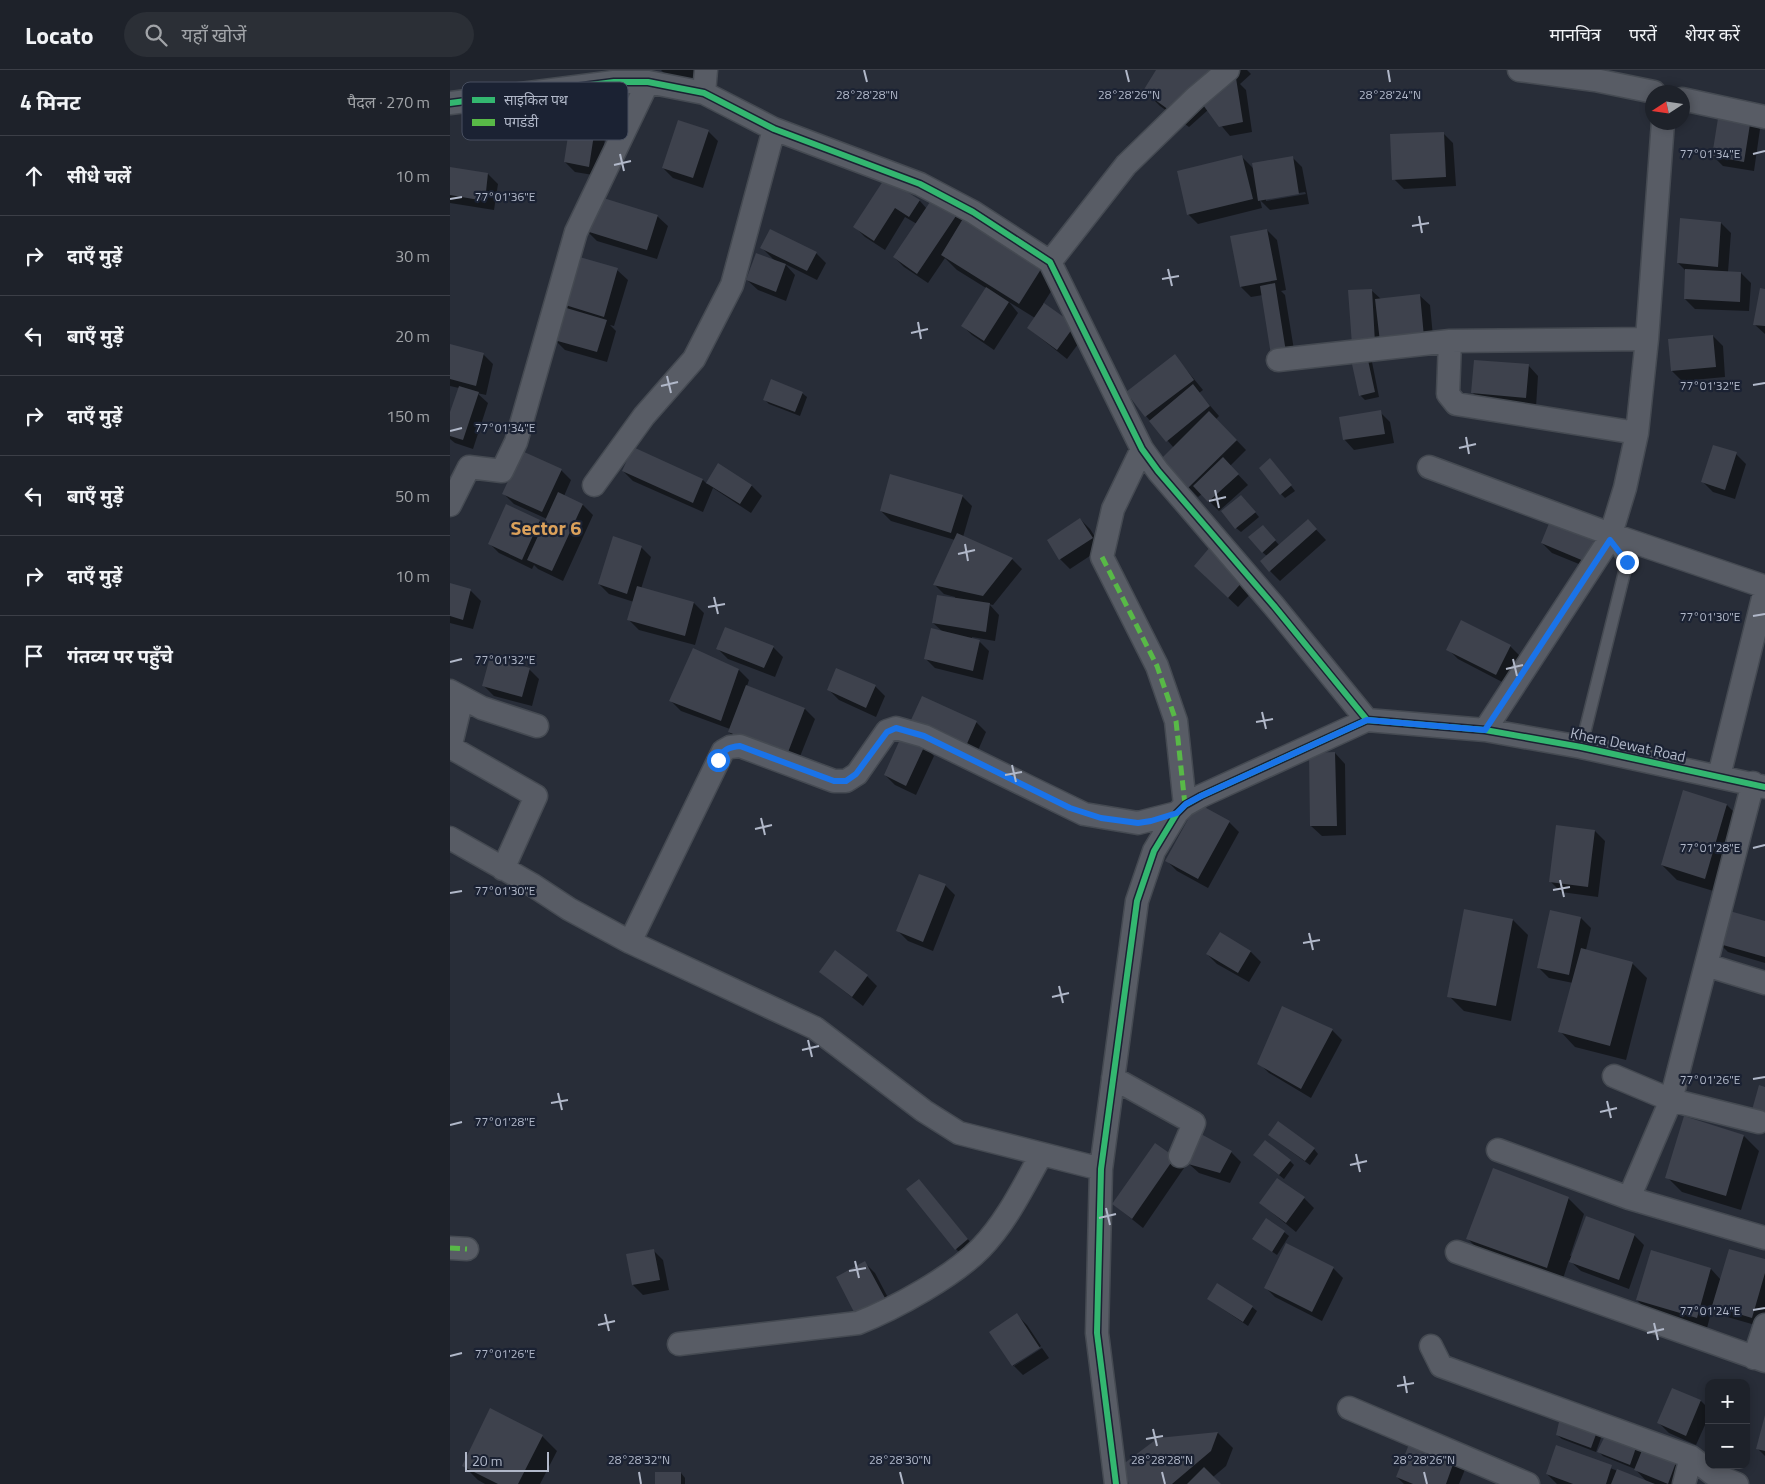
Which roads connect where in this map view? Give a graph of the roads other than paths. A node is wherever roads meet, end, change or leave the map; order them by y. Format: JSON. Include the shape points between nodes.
{"nodes":[{"id":1,"x":706,"y":70,"type":"edge"},
{"id":2,"x":1228,"y":70,"type":"edge"},
{"id":3,"x":1519,"y":70,"type":"edge"},
{"id":4,"x":1596,"y":75,"type":"edge"},
{"id":5,"x":614,"y":82,"type":"edge"},
{"id":6,"x":628,"y":82,"type":"edge"},
{"id":7,"x":628,"y":82,"type":"edge"},
{"id":8,"x":648,"y":82,"type":"junction"},
{"id":9,"x":1645,"y":89,"type":"edge"},
{"id":10,"x":704,"y":93,"type":"junction"},
{"id":11,"x":1690,"y":101,"type":"edge"},
{"id":12,"x":1765,"y":117,"type":"edge"},
{"id":13,"x":628,"y":124,"type":"edge"},
{"id":14,"x":774,"y":129,"type":"junction"},
{"id":15,"x":1662,"y":130,"type":"edge"},
{"id":16,"x":620,"y":140,"type":"edge"},
{"id":17,"x":1050,"y":262,"type":"junction"},
{"id":18,"x":1647,"y":340,"type":"junction"},
{"id":19,"x":1450,"y":341,"type":"junction"},
{"id":20,"x":1278,"y":360,"type":"dead end"},
{"id":21,"x":1636,"y":432,"type":"junction"},
{"id":22,"x":1142,"y":449,"type":"junction"},
{"id":23,"x":1429,"y":467,"type":"dead end"},
{"id":24,"x":594,"y":485,"type":"dead end"},
{"id":25,"x":450,"y":506,"type":"edge"},
{"id":26,"x":1610,"y":537,"type":"junction"},
{"id":27,"x":456,"y":695,"type":"edge"},
{"id":28,"x":1367,"y":720,"type":"junction"},
{"id":29,"x":537,"y":726,"type":"dead end"},
{"id":30,"x":1485,"y":730,"type":"junction"},
{"id":31,"x":450,"y":747,"type":"edge"},
{"id":32,"x":1581,"y":747,"type":"junction"},
{"id":33,"x":1719,"y":776,"type":"junction"},
{"id":34,"x":1759,"y":785,"type":"edge"},
{"id":35,"x":1181,"y":809,"type":"junction"},
{"id":36,"x":450,"y":838,"type":"edge"},
{"id":37,"x":503,"y":869,"type":"junction"},
{"id":38,"x":630,"y":942,"type":"junction"},
{"id":39,"x":1706,"y":965,"type":"junction"},
{"id":40,"x":1765,"y":983,"type":"edge"},
{"id":41,"x":1614,"y":1076,"type":"dead end"},
{"id":42,"x":1113,"y":1078,"type":"junction"},
{"id":43,"x":1671,"y":1100,"type":"junction"},
{"id":44,"x":1759,"y":1122,"type":"dead end"},
{"id":45,"x":1498,"y":1150,"type":"dead end"},
{"id":46,"x":1041,"y":1155,"type":"junction"},
{"id":47,"x":1180,"y":1156,"type":"dead end"},
{"id":48,"x":1101,"y":1168,"type":"junction"},
{"id":49,"x":1629,"y":1198,"type":"junction"},
{"id":50,"x":1765,"y":1238,"type":"edge"},
{"id":51,"x":1457,"y":1252,"type":"dead end"},
{"id":52,"x":1765,"y":1324,"type":"edge"},
{"id":53,"x":679,"y":1344,"type":"dead end"},
{"id":54,"x":1431,"y":1346,"type":"dead end"},
{"id":55,"x":1760,"y":1360,"type":"edge"},
{"id":56,"x":1349,"y":1408,"type":"dead end"},
{"id":57,"x":1691,"y":1457,"type":"junction"},
{"id":58,"x":1116,"y":1484,"type":"edge"},
{"id":59,"x":1528,"y":1484,"type":"edge"},
{"id":60,"x":1684,"y":1484,"type":"edge"},
{"id":61,"x":1737,"y":1484,"type":"edge"}],
"edges":[{"from":1,"to":10,"type":"street"},
{"from":2,"to":17,"type":"street","via":[[1126,165]]},
{"from":3,"to":4,"type":"street"},
{"from":4,"to":9,"type":"street"},
{"from":5,"to":6,"type":"street"},
{"from":7,"to":8,"type":"street"},
{"from":8,"to":10,"type":"street"},
{"from":8,"to":13,"type":"street"},
{"from":10,"to":14,"type":"street"},
{"from":11,"to":12,"type":"street"},
{"from":14,"to":17,"type":"street","via":[[920,184],[973,212]]},
{"from":14,"to":24,"type":"street","via":[[732,285],[694,359],[644,416]]},
{"from":15,"to":18,"type":"street"},
{"from":16,"to":25,"type":"street","via":[[576,232],[516,442],[502,471],[470,467]]},
{"from":17,"to":22,"type":"street"},
{"from":18,"to":19,"type":"street"},
{"from":18,"to":21,"type":"street"},
{"from":19,"to":20,"type":"street"},
{"from":19,"to":21,"type":"street","via":[[1448,394],[1456,404]]},
{"from":21,"to":26,"type":"street","via":[[1625,488]]},
{"from":22,"to":28,"type":"street"},
{"from":22,"to":35,"type":"street","via":[[1113,509],[1102,557],[1156,666],[1176,721]]},
{"from":23,"to":26,"type":"street"},
{"from":26,"to":30,"type":"street"},
{"from":26,"to":32,"type":"lane","via":[[1627,562]]},
{"from":26,"to":33,"type":"street","via":[[1760,585],[1765,590]]},
{"from":27,"to":29,"type":"street","via":[[482,708]]},
{"from":27,"to":31,"type":"street"},
{"from":28,"to":30,"type":"street","name":"Khera Dewat Road"},
{"from":28,"to":35,"type":"street"},
{"from":30,"to":32,"type":"street","name":"Khera Dewat Road"},
{"from":31,"to":37,"type":"street","via":[[536,796]]},
{"from":32,"to":33,"type":"street","name":"Khera Dewat Road"},
{"from":33,"to":34,"type":"street","name":"Khera Dewat Road"},
{"from":34,"to":39,"type":"street"},
{"from":35,"to":38,"type":"street","via":[[1138,823],[1084,814],[924,736],[896,728],[887,732],[856,774],[846,781],[834,781],[740,746],[730,747],[723,751]]},
{"from":35,"to":42,"type":"street","via":[[1154,851],[1137,901]]},
{"from":36,"to":37,"type":"street"},
{"from":37,"to":38,"type":"street"},
{"from":38,"to":46,"type":"street","via":[[815,1028],[924,1111],[959,1133]]},
{"from":39,"to":40,"type":"street"},
{"from":39,"to":43,"type":"street"},
{"from":41,"to":43,"type":"street"},
{"from":42,"to":47,"type":"street","via":[[1194,1123]]},
{"from":42,"to":48,"type":"street"},
{"from":43,"to":44,"type":"street"},
{"from":43,"to":49,"type":"street"},
{"from":45,"to":49,"type":"street"},
{"from":46,"to":48,"type":"street"},
{"from":46,"to":53,"type":"street","via":[[1012,1207],[981,1248],[964,1264],[886,1312],[858,1323]]},
{"from":48,"to":58,"type":"street","via":[[1097,1333]]},
{"from":49,"to":50,"type":"street"},
{"from":51,"to":55,"type":"street"},
{"from":52,"to":55,"type":"street"},
{"from":54,"to":57,"type":"street","via":[[1440,1366]]},
{"from":56,"to":59,"type":"street"},
{"from":57,"to":60,"type":"street"},
{"from":57,"to":61,"type":"street","via":[[1713,1474]]}]}
